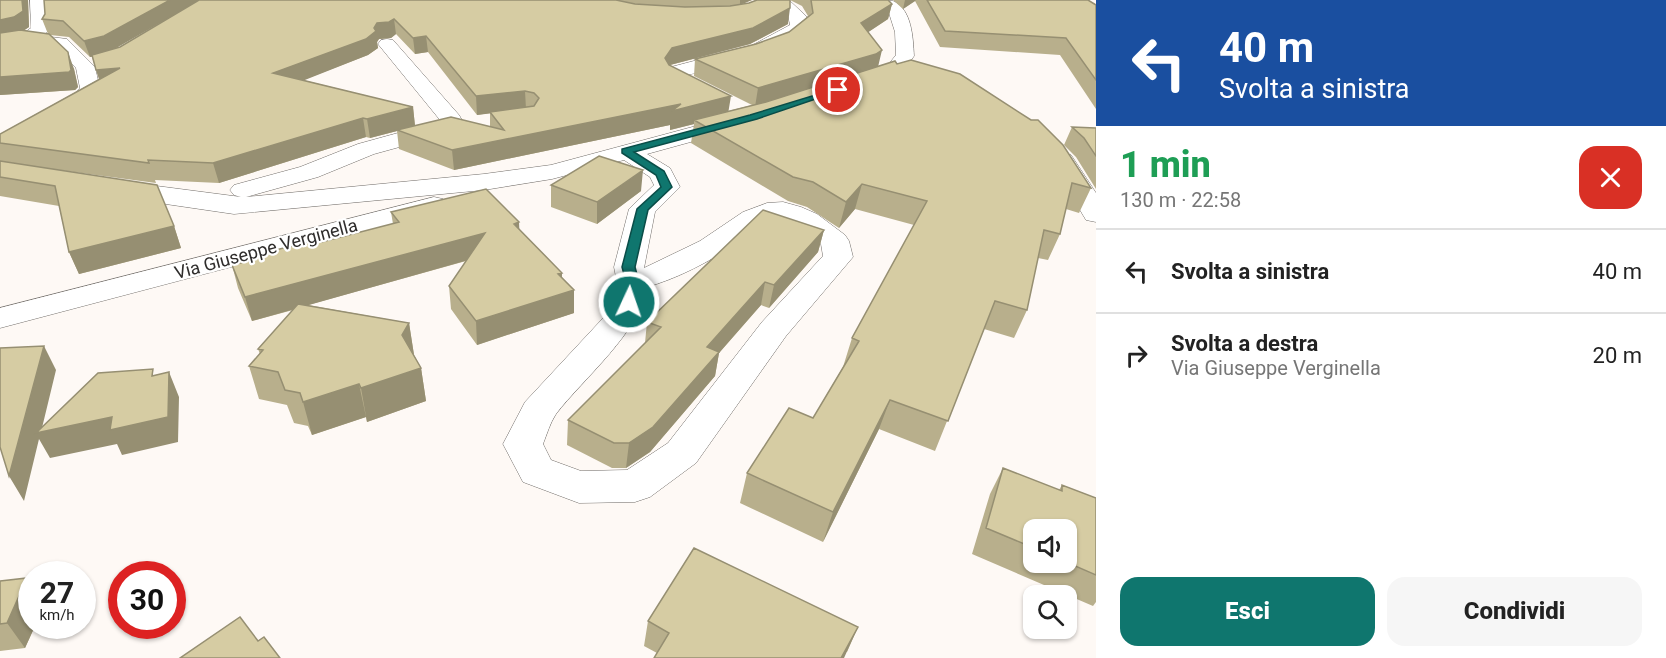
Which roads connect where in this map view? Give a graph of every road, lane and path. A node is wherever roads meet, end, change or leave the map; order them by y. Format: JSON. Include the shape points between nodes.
{"nodes":[{"id":1,"x":38,"y":0,"type":"edge"},
{"id":2,"x":882,"y":0,"type":"edge"},
{"id":3,"x":730,"y":13,"type":"edge"},
{"id":4,"x":26,"y":39,"type":"junction"},
{"id":5,"x":387,"y":44,"type":"dead end"},
{"id":6,"x":0,"y":45,"type":"edge"},
{"id":7,"x":838,"y":90,"type":"edge"},
{"id":8,"x":473,"y":126,"type":"edge"},
{"id":9,"x":446,"y":127,"type":"junction"},
{"id":10,"x":1045,"y":142,"type":"edge"},
{"id":11,"x":0,"y":146,"type":"edge"},
{"id":12,"x":626,"y":151,"type":"junction"},
{"id":13,"x":530,"y":175,"type":"junction"},
{"id":14,"x":94,"y":185,"type":"edge"},
{"id":15,"x":211,"y":203,"type":"junction"},
{"id":16,"x":1096,"y":214,"type":"edge"},
{"id":17,"x":632,"y":282,"type":"junction"},
{"id":18,"x":0,"y":318,"type":"edge"}],
"edges":[{"from":1,"to":4,"type":"street","via":[[40,30]]},
{"from":2,"to":7,"type":"street","via":[[896,11],[904,32],[906,72]]},
{"from":3,"to":12,"type":"street","name":"Via Giuseppe Verginella","via":[[772,1],[795,10],[800,18],[799,27],[785,39],[766,47],[678,71],[675,76],[737,109]]},
{"from":4,"to":6,"type":"street"},
{"from":4,"to":11,"type":"street","via":[[61,43],[93,65],[90,89],[79,100]]},
{"from":5,"to":9,"type":"street","via":[[451,120]]},
{"from":8,"to":9,"type":"street"},
{"from":9,"to":15,"type":"street","via":[[366,149]]},
{"from":10,"to":16,"type":"street","via":[[1065,162]]},
{"from":12,"to":13,"type":"street","name":"Via Giuseppe Verginella"},
{"from":12,"to":17,"type":"street","via":[[661,173],[667,187],[642,209],[629,267]]},
{"from":13,"to":15,"type":"street","name":"Via Giuseppe Verginella","via":[[234,206]]},
{"from":13,"to":18,"type":"street","name":"Via Giuseppe Verginella","via":[[468,196]]},
{"from":14,"to":15,"type":"street","name":"Via Giuseppe Verginella"},
{"from":17,"to":17,"type":"street","via":[[629,302],[618,321],[538,411],[523,444],[537,471],[579,487],[634,486],[682,453],[774,329],[838,257],[835,241],[794,214],[775,210],[758,214],[719,242],[648,278]]}]}
